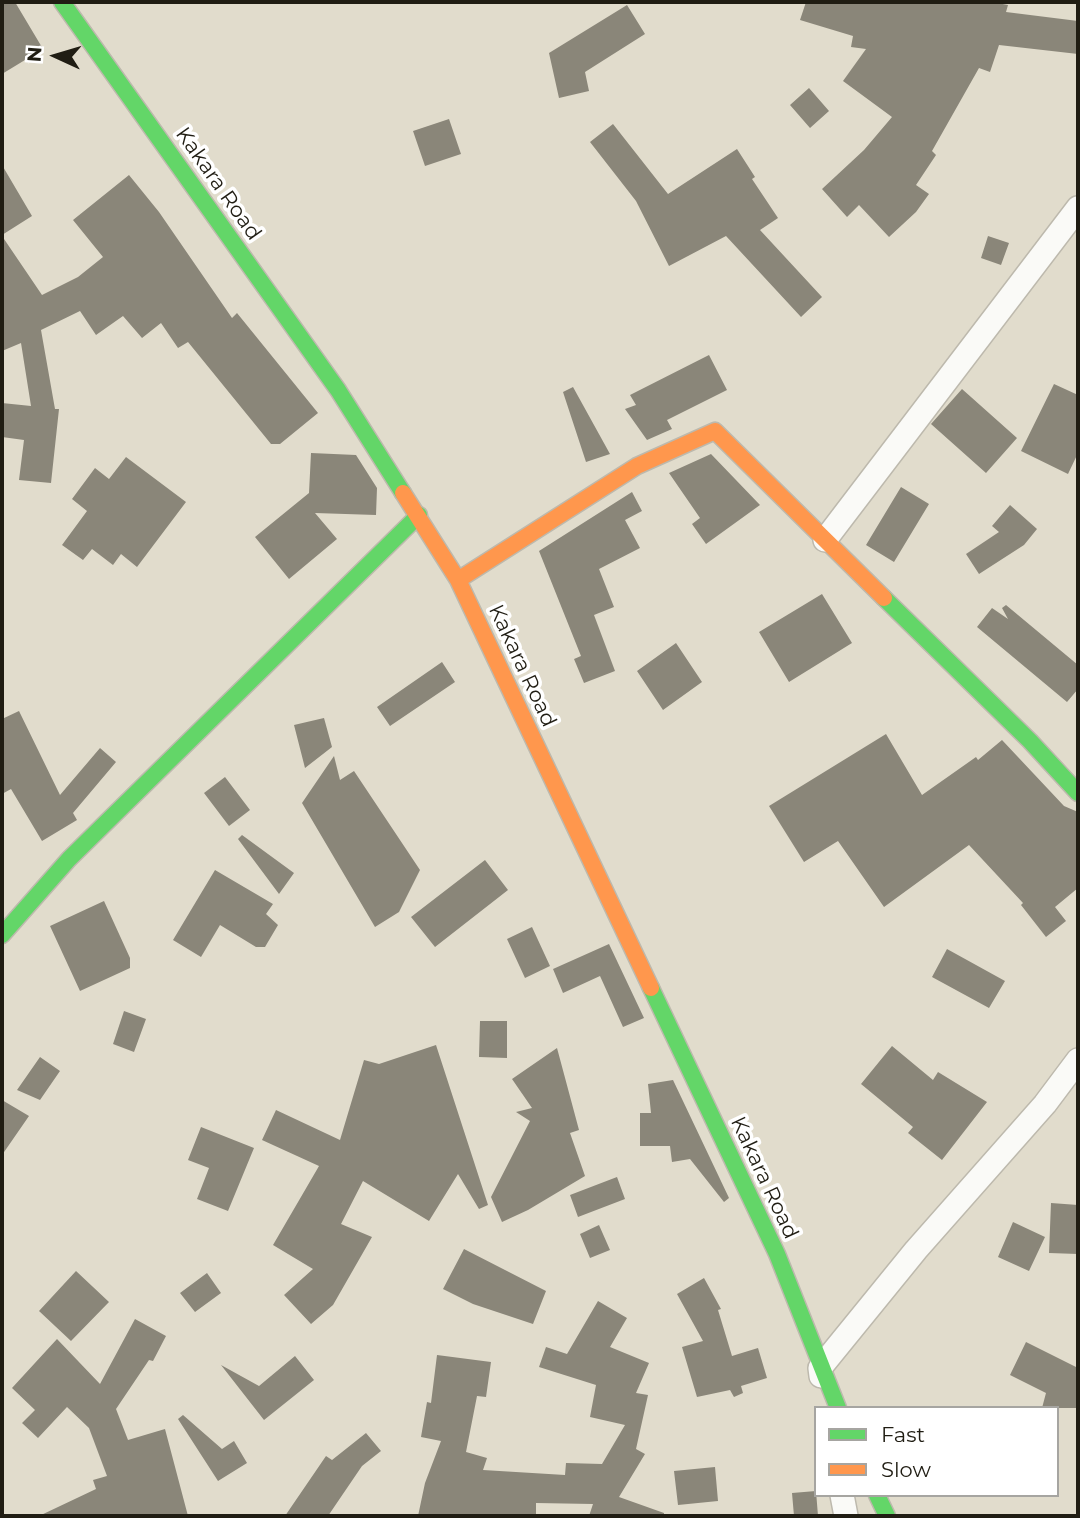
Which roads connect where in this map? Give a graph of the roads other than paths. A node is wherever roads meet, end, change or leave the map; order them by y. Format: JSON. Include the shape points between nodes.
{"nodes":[{"id":1,"x":62,"y":2,"type":"edge"},
{"id":2,"x":1078,"y":208,"type":"edge"},
{"id":3,"x":419,"y":515,"type":"junction"},
{"id":4,"x":825,"y":540,"type":"junction"},
{"id":5,"x":458,"y":580,"type":"junction"},
{"id":6,"x":1078,"y":793,"type":"edge"},
{"id":7,"x":2,"y":935,"type":"edge"},
{"id":8,"x":1078,"y":1060,"type":"edge"},
{"id":9,"x":820,"y":1368,"type":"junction"},
{"id":10,"x":827,"y":1406,"type":"edge"},
{"id":11,"x":837,"y":1406,"type":"edge"},
{"id":12,"x":842,"y":1497,"type":"edge"},
{"id":13,"x":878,"y":1497,"type":"edge"},
{"id":14,"x":846,"y":1516,"type":"edge"},
{"id":15,"x":887,"y":1516,"type":"edge"}],
"edges":[{"from":1,"to":3,"type":"street","name":"Kakara Road","via":[[338,390]]},
{"from":2,"to":4,"type":"street"},
{"from":3,"to":5,"type":"street","name":"Kakara Road"},
{"from":3,"to":7,"type":"street","via":[[69,859]]},
{"from":4,"to":5,"type":"street","via":[[715,431],[637,466]]},
{"from":4,"to":6,"type":"street"},
{"from":5,"to":9,"type":"street","name":"Kakara Road","via":[[777,1255]]},
{"from":8,"to":9,"type":"street"},
{"from":9,"to":10,"type":"street"},
{"from":9,"to":11,"type":"street","name":"Kakara Road"},
{"from":12,"to":14,"type":"street"},
{"from":13,"to":15,"type":"street"}]}
